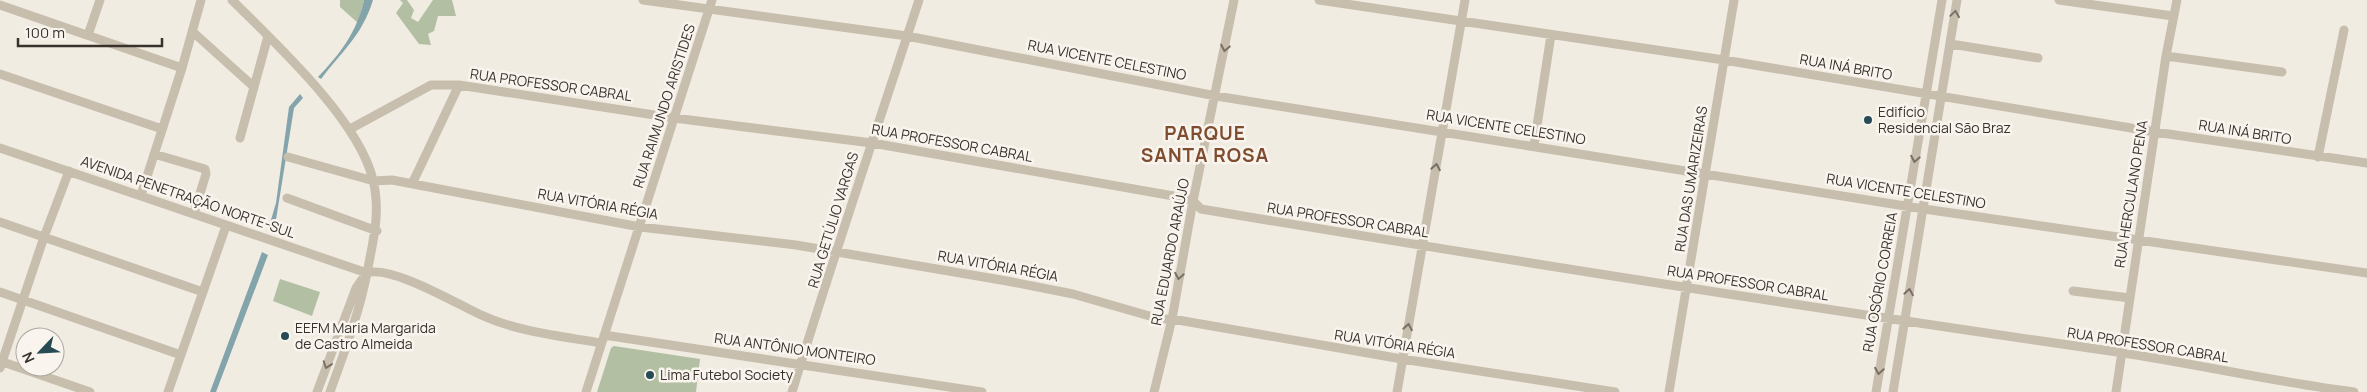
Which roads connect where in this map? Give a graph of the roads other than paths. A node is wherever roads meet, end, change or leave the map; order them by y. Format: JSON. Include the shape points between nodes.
{"nodes":[{"id":1,"x":100,"y":0,"type":"edge"},
{"id":2,"x":201,"y":0,"type":"edge"},
{"id":3,"x":232,"y":0,"type":"edge"},
{"id":4,"x":643,"y":0,"type":"edge"},
{"id":5,"x":919,"y":0,"type":"edge"},
{"id":6,"x":1234,"y":0,"type":"edge"},
{"id":7,"x":1319,"y":0,"type":"edge"},
{"id":8,"x":1465,"y":0,"type":"edge"},
{"id":9,"x":1734,"y":0,"type":"edge"},
{"id":10,"x":1942,"y":0,"type":"edge"},
{"id":11,"x":1957,"y":0,"type":"edge"},
{"id":12,"x":2059,"y":0,"type":"edge"},
{"id":13,"x":2177,"y":0,"type":"edge"},
{"id":14,"x":0,"y":5,"type":"edge"},
{"id":15,"x":711,"y":5,"type":"edge"},
{"id":16,"x":2173,"y":16,"type":"junction"},
{"id":17,"x":1462,"y":22,"type":"junction"},
{"id":18,"x":2344,"y":30,"type":"dead end"},
{"id":19,"x":192,"y":32,"type":"junction"},
{"id":20,"x":88,"y":35,"type":"junction"},
{"id":21,"x":1551,"y":35,"type":"junction"},
{"id":22,"x":268,"y":36,"type":"junction"},
{"id":23,"x":907,"y":36,"type":"junction"},
{"id":24,"x":1951,"y":44,"type":"junction"},
{"id":25,"x":2166,"y":56,"type":"junction"},
{"id":26,"x":2038,"y":58,"type":"dead end"},
{"id":27,"x":1724,"y":60,"type":"junction"},
{"id":28,"x":182,"y":68,"type":"junction"},
{"id":29,"x":2282,"y":72,"type":"dead end"},
{"id":30,"x":0,"y":74,"type":"edge"},
{"id":31,"x":459,"y":85,"type":"junction"},
{"id":32,"x":254,"y":87,"type":"junction"},
{"id":33,"x":1926,"y":94,"type":"junction"},
{"id":34,"x":1216,"y":96,"type":"junction"},
{"id":35,"x":1942,"y":97,"type":"junction"},
{"id":36,"x":674,"y":118,"type":"junction"},
{"id":37,"x":162,"y":129,"type":"junction"},
{"id":38,"x":350,"y":129,"type":"junction"},
{"id":39,"x":1442,"y":130,"type":"junction"},
{"id":40,"x":2155,"y":132,"type":"junction"},
{"id":41,"x":240,"y":138,"type":"dead end"},
{"id":42,"x":872,"y":143,"type":"junction"},
{"id":43,"x":1534,"y":145,"type":"junction"},
{"id":44,"x":0,"y":148,"type":"edge"},
{"id":45,"x":154,"y":154,"type":"junction"},
{"id":46,"x":288,"y":157,"type":"dead end"},
{"id":47,"x":2318,"y":157,"type":"junction"},
{"id":48,"x":2367,"y":163,"type":"edge"},
{"id":49,"x":69,"y":171,"type":"junction"},
{"id":50,"x":1706,"y":172,"type":"junction"},
{"id":51,"x":374,"y":181,"type":"junction"},
{"id":52,"x":412,"y":184,"type":"junction"},
{"id":53,"x":141,"y":195,"type":"junction"},
{"id":54,"x":287,"y":198,"type":"dead end"},
{"id":55,"x":1193,"y":201,"type":"junction"},
{"id":56,"x":1907,"y":206,"type":"junction"},
{"id":57,"x":1924,"y":209,"type":"junction"},
{"id":58,"x":194,"y":214,"type":"junction"},
{"id":59,"x":0,"y":222,"type":"edge"},
{"id":60,"x":226,"y":226,"type":"junction"},
{"id":61,"x":640,"y":226,"type":"junction"},
{"id":62,"x":377,"y":230,"type":"junction"},
{"id":63,"x":44,"y":237,"type":"junction"},
{"id":64,"x":2138,"y":241,"type":"junction"},
{"id":65,"x":1422,"y":246,"type":"junction"},
{"id":66,"x":838,"y":253,"type":"junction"},
{"id":67,"x":367,"y":273,"type":"junction"},
{"id":68,"x":2367,"y":273,"type":"edge"},
{"id":69,"x":1687,"y":288,"type":"junction"},
{"id":70,"x":2073,"y":291,"type":"dead end"},
{"id":71,"x":0,"y":292,"type":"edge"},
{"id":72,"x":203,"y":292,"type":"junction"},
{"id":73,"x":2130,"y":298,"type":"junction"},
{"id":74,"x":23,"y":300,"type":"junction"},
{"id":75,"x":1172,"y":319,"type":"junction"},
{"id":76,"x":1887,"y":319,"type":"junction"},
{"id":77,"x":1904,"y":322,"type":"junction"},
{"id":78,"x":602,"y":339,"type":"junction"},
{"id":79,"x":2122,"y":353,"type":"junction"},
{"id":80,"x":181,"y":355,"type":"junction"},
{"id":81,"x":1402,"y":360,"type":"junction"},
{"id":82,"x":801,"y":363,"type":"junction"},
{"id":83,"x":1,"y":364,"type":"edge"},
{"id":84,"x":90,"y":392,"type":"edge"},
{"id":85,"x":168,"y":392,"type":"edge"},
{"id":86,"x":317,"y":392,"type":"edge"},
{"id":87,"x":330,"y":392,"type":"edge"},
{"id":88,"x":586,"y":392,"type":"edge"},
{"id":89,"x":792,"y":392,"type":"edge"},
{"id":90,"x":982,"y":392,"type":"edge"},
{"id":91,"x":1154,"y":392,"type":"edge"},
{"id":92,"x":1397,"y":392,"type":"edge"},
{"id":93,"x":1615,"y":392,"type":"edge"},
{"id":94,"x":1669,"y":392,"type":"edge"},
{"id":95,"x":1876,"y":392,"type":"edge"},
{"id":96,"x":1893,"y":392,"type":"edge"},
{"id":97,"x":2116,"y":392,"type":"edge"},
{"id":98,"x":2354,"y":392,"type":"edge"}],
"edges":[{"from":1,"to":20,"type":"street"},
{"from":2,"to":19,"type":"street"},
{"from":3,"to":22,"type":"street"},
{"from":4,"to":15,"type":"street","name":"RUA VICENTE CELESTINO"},
{"from":5,"to":23,"type":"street","name":"RUA GETÚLIO VARGAS"},
{"from":6,"to":34,"type":"street","name":"RUA EDUARDO ARAÚJO","one_way":true},
{"from":7,"to":17,"type":"street","name":"RUA INÁ BRITO"},
{"from":8,"to":17,"type":"street"},
{"from":9,"to":27,"type":"street","name":"RUA DAS UMARIZEIRAS"},
{"from":10,"to":33,"type":"street","name":"RUA OSÓRIO CORREIA"},
{"from":24,"to":11,"type":"street","one_way":true},
{"from":12,"to":16,"type":"street"},
{"from":13,"to":16,"type":"street","name":"RUA HERCULANO PENA"},
{"from":14,"to":20,"type":"street"},
{"from":15,"to":23,"type":"street","name":"RUA VICENTE CELESTINO"},
{"from":15,"to":36,"type":"street","name":"RUA RAIMUNDO ARISTIDES"},
{"from":16,"to":25,"type":"street","name":"RUA HERCULANO PENA"},
{"from":17,"to":21,"type":"street","name":"RUA INÁ BRITO"},
{"from":17,"to":39,"type":"street"},
{"from":18,"to":47,"type":"street"},
{"from":19,"to":28,"type":"street"},
{"from":19,"to":32,"type":"street"},
{"from":20,"to":28,"type":"street"},
{"from":21,"to":27,"type":"street","name":"RUA INÁ BRITO"},
{"from":21,"to":43,"type":"street"},
{"from":22,"to":32,"type":"street"},
{"from":22,"to":38,"type":"street"},
{"from":23,"to":34,"type":"street","name":"RUA VICENTE CELESTINO"},
{"from":23,"to":42,"type":"street","name":"RUA GETÚLIO VARGAS"},
{"from":24,"to":26,"type":"street"},
{"from":24,"to":35,"type":"street"},
{"from":25,"to":29,"type":"street"},
{"from":25,"to":40,"type":"street","name":"RUA HERCULANO PENA"},
{"from":27,"to":33,"type":"street","name":"RUA INÁ BRITO"},
{"from":27,"to":50,"type":"street","name":"RUA DAS UMARIZEIRAS"},
{"from":28,"to":37,"type":"street"},
{"from":30,"to":37,"type":"street"},
{"from":31,"to":36,"type":"street","name":"RUA PROFESSOR CABRAL"},
{"from":31,"to":38,"type":"street","name":"RUA PROFESSOR CABRAL","via":[[431,85]]},
{"from":31,"to":52,"type":"street"},
{"from":32,"to":41,"type":"street"},
{"from":33,"to":35,"type":"street","name":"RUA INÁ BRITO"},
{"from":33,"to":56,"type":"street","name":"RUA OSÓRIO CORREIA","one_way":true},
{"from":34,"to":39,"type":"street","name":"RUA VICENTE CELESTINO"},
{"from":34,"to":55,"type":"street","name":"RUA EDUARDO ARAÚJO"},
{"from":35,"to":40,"type":"street","name":"RUA INÁ BRITO"},
{"from":35,"to":57,"type":"street"},
{"from":36,"to":42,"type":"street","name":"RUA PROFESSOR CABRAL"},
{"from":36,"to":61,"type":"street","name":"RUA RAIMUNDO ARISTIDES"},
{"from":37,"to":45,"type":"street"},
{"from":38,"to":51,"type":"street"},
{"from":39,"to":43,"type":"street","name":"RUA VICENTE CELESTINO"},
{"from":65,"to":39,"type":"street","one_way":true},
{"from":40,"to":47,"type":"street","name":"RUA INÁ BRITO"},
{"from":40,"to":64,"type":"street","name":"RUA HERCULANO PENA"},
{"from":42,"to":55,"type":"street","name":"RUA PROFESSOR CABRAL"},
{"from":42,"to":66,"type":"street","name":"RUA GETÚLIO VARGAS"},
{"from":43,"to":50,"type":"street","name":"RUA VICENTE CELESTINO"},
{"from":44,"to":49,"type":"street","name":"AVENIDA PENETRAÇÃO NORTE-SUL"},
{"from":45,"to":53,"type":"street"},
{"from":45,"to":58,"type":"street","via":[[205,169]]},
{"from":46,"to":51,"type":"street","name":"RUA VITÓRIA RÉGIA"},
{"from":47,"to":48,"type":"street","name":"RUA INÁ BRITO"},
{"from":49,"to":53,"type":"street","name":"AVENIDA PENETRAÇÃO NORTE-SUL"},
{"from":49,"to":63,"type":"street"},
{"from":50,"to":56,"type":"street","name":"RUA VICENTE CELESTINO"},
{"from":50,"to":69,"type":"street","name":"RUA DAS UMARIZEIRAS"},
{"from":51,"to":52,"type":"street","name":"RUA VITÓRIA RÉGIA"},
{"from":51,"to":62,"type":"street"},
{"from":52,"to":61,"type":"street","name":"RUA VITÓRIA RÉGIA"},
{"from":53,"to":58,"type":"street","name":"AVENIDA PENETRAÇÃO NORTE-SUL"},
{"from":54,"to":62,"type":"street"},
{"from":55,"to":65,"type":"street","name":"RUA PROFESSOR CABRAL","via":[[1201,209]]},
{"from":55,"to":75,"type":"street","name":"RUA EDUARDO ARAÚJO","one_way":true},
{"from":56,"to":57,"type":"street","name":"RUA VICENTE CELESTINO"},
{"from":56,"to":76,"type":"street","name":"RUA OSÓRIO CORREIA"},
{"from":57,"to":64,"type":"street","name":"RUA VICENTE CELESTINO"},
{"from":77,"to":57,"type":"street","one_way":true},
{"from":58,"to":60,"type":"street","name":"AVENIDA PENETRAÇÃO NORTE-SUL"},
{"from":59,"to":63,"type":"street"},
{"from":60,"to":67,"type":"street","name":"AVENIDA PENETRAÇÃO NORTE-SUL"},
{"from":60,"to":72,"type":"street"},
{"from":61,"to":66,"type":"street","name":"RUA VITÓRIA RÉGIA"},
{"from":61,"to":78,"type":"street","name":"RUA RAIMUNDO ARISTIDES"},
{"from":62,"to":67,"type":"street"},
{"from":63,"to":72,"type":"street"},
{"from":63,"to":74,"type":"street"},
{"from":64,"to":68,"type":"street","name":"RUA VICENTE CELESTINO"},
{"from":64,"to":73,"type":"street","name":"RUA HERCULANO PENA"},
{"from":65,"to":69,"type":"street","name":"RUA PROFESSOR CABRAL"},
{"from":81,"to":65,"type":"street","one_way":true},
{"from":66,"to":75,"type":"street","name":"RUA VITÓRIA RÉGIA","via":[[1073,294],[1160,320]]},
{"from":66,"to":82,"type":"street","name":"RUA GETÚLIO VARGAS"},
{"from":67,"to":78,"type":"street","name":"RUA ANTÔNIO MONTEIRO","via":[[375,270],[423,286],[478,314],[516,328]]},
{"from":67,"to":86,"type":"street","one_way":true,"via":[[356,288]]},
{"from":67,"to":87,"type":"street","via":[[364,294]]},
{"from":69,"to":76,"type":"street","name":"RUA PROFESSOR CABRAL"},
{"from":69,"to":94,"type":"street","name":"RUA DAS UMARIZEIRAS"},
{"from":70,"to":73,"type":"street"},
{"from":71,"to":74,"type":"street"},
{"from":72,"to":80,"type":"street"},
{"from":73,"to":79,"type":"street","name":"RUA HERCULANO PENA"},
{"from":74,"to":80,"type":"street"},
{"from":74,"to":83,"type":"street"},
{"from":75,"to":81,"type":"street","name":"RUA VITÓRIA RÉGIA"},
{"from":75,"to":91,"type":"street","name":"RUA EDUARDO ARAÚJO"},
{"from":76,"to":77,"type":"street","name":"RUA PROFESSOR CABRAL"},
{"from":76,"to":95,"type":"street","name":"RUA OSÓRIO CORREIA","one_way":true},
{"from":77,"to":79,"type":"street","name":"RUA PROFESSOR CABRAL"},
{"from":77,"to":96,"type":"street"},
{"from":78,"to":82,"type":"street","name":"RUA ANTÔNIO MONTEIRO"},
{"from":78,"to":88,"type":"street","name":"RUA RAIMUNDO ARISTIDES"},
{"from":79,"to":97,"type":"street","name":"RUA HERCULANO PENA"},
{"from":79,"to":98,"type":"street","name":"RUA PROFESSOR CABRAL"},
{"from":80,"to":85,"type":"street"},
{"from":81,"to":92,"type":"street"},
{"from":81,"to":93,"type":"street","name":"RUA VITÓRIA RÉGIA"},
{"from":82,"to":89,"type":"street","name":"RUA GETÚLIO VARGAS"},
{"from":82,"to":90,"type":"street","name":"RUA ANTÔNIO MONTEIRO"},
{"from":83,"to":84,"type":"street"}]}
